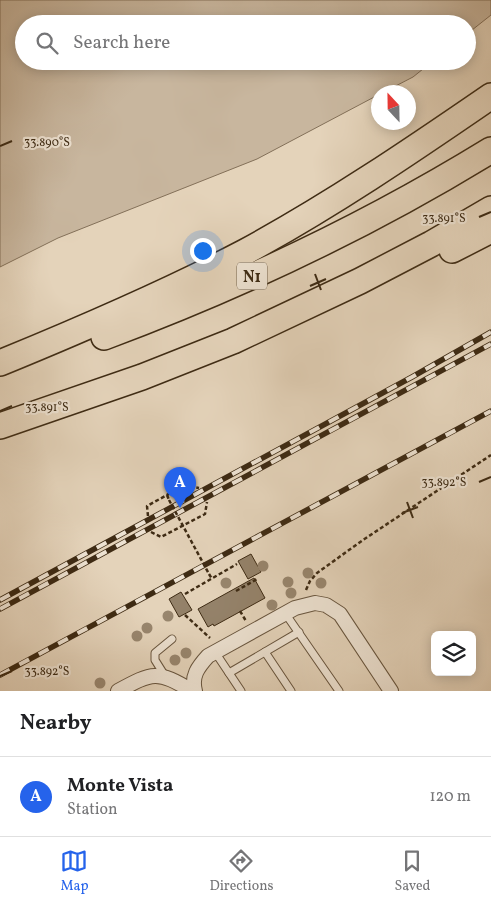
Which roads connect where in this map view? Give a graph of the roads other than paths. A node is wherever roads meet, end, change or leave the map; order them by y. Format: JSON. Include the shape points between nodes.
{"nodes":[{"id":1,"x":491,"y":96,"type":"edge"},
{"id":2,"x":491,"y":150,"type":"edge"},
{"id":3,"x":491,"y":209,"type":"edge"},
{"id":4,"x":491,"y":230,"type":"edge"},
{"id":5,"x":233,"y":341,"type":"junction"},
{"id":6,"x":0,"y":364,"type":"edge"},
{"id":7,"x":0,"y":373,"type":"edge"},
{"id":8,"x":0,"y":426,"type":"edge"},
{"id":9,"x":285,"y":613,"type":"junction"},
{"id":10,"x":299,"y":632,"type":"junction"},
{"id":11,"x":172,"y":640,"type":"dead end"},
{"id":12,"x":218,"y":650,"type":"junction"},
{"id":13,"x":265,"y":652,"type":"junction"},
{"id":14,"x":229,"y":673,"type":"junction"},
{"id":15,"x":166,"y":676,"type":"junction"},
{"id":16,"x":118,"y":691,"type":"edge"},
{"id":17,"x":193,"y":691,"type":"edge"},
{"id":18,"x":241,"y":691,"type":"edge"},
{"id":19,"x":291,"y":691,"type":"edge"},
{"id":20,"x":339,"y":691,"type":"edge"},
{"id":21,"x":391,"y":691,"type":"edge"}],
"edges":[{"from":1,"to":6,"type":"highway","via":[[386,166],[244,252],[110,318]]},
{"from":2,"to":7,"type":"highway","number":"N1","via":[[389,208],[252,276],[130,327]]},
{"from":3,"to":5,"type":"highway","via":[[360,281]]},
{"from":4,"to":5,"type":"highway","via":[[350,301],[282,327]]},
{"from":5,"to":8,"type":"highway","via":[[142,377]]},
{"from":9,"to":10,"type":"lane"},
{"from":9,"to":12,"type":"street"},
{"from":9,"to":21,"type":"street","via":[[315,603],[326,605],[340,614]]},
{"from":10,"to":13,"type":"lane"},
{"from":10,"to":20,"type":"lane"},
{"from":11,"to":15,"type":"lane","via":[[155,653],[155,660]]},
{"from":12,"to":14,"type":"lane"},
{"from":12,"to":17,"type":"street","via":[[208,656],[194,675]]},
{"from":13,"to":14,"type":"lane"},
{"from":13,"to":19,"type":"lane"},
{"from":14,"to":18,"type":"lane"},
{"from":15,"to":16,"type":"street","via":[[150,676]]},
{"from":15,"to":17,"type":"street"}]}
